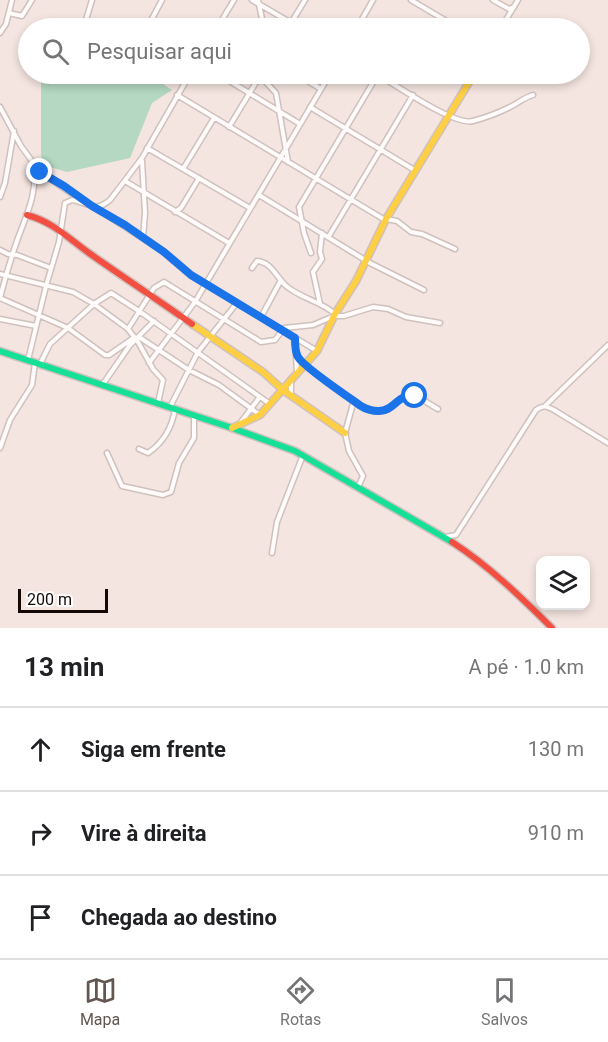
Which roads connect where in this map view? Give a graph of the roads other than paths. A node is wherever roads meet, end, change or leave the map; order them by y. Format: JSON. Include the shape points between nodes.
{"nodes":[{"id":1,"x":12,"y":0,"type":"edge"},
{"id":2,"x":32,"y":0,"type":"edge"},
{"id":3,"x":92,"y":0,"type":"edge"},
{"id":4,"x":162,"y":0,"type":"edge"},
{"id":5,"x":234,"y":0,"type":"edge"},
{"id":6,"x":252,"y":0,"type":"edge"},
{"id":7,"x":305,"y":0,"type":"edge"},
{"id":8,"x":373,"y":0,"type":"edge"},
{"id":9,"x":411,"y":0,"type":"edge"},
{"id":10,"x":422,"y":0,"type":"edge"},
{"id":11,"x":494,"y":0,"type":"edge"},
{"id":12,"x":518,"y":0,"type":"edge"},
{"id":13,"x":259,"y":2,"type":"edge"},
{"id":14,"x":419,"y":5,"type":"junction"},
{"id":15,"x":511,"y":10,"type":"junction"},
{"id":16,"x":9,"y":13,"type":"junction"},
{"id":17,"x":87,"y":18,"type":"edge"},
{"id":18,"x":152,"y":18,"type":"edge"},
{"id":19,"x":225,"y":18,"type":"edge"},
{"id":20,"x":262,"y":18,"type":"edge"},
{"id":21,"x":282,"y":18,"type":"edge"},
{"id":22,"x":294,"y":18,"type":"edge"},
{"id":23,"x":363,"y":18,"type":"edge"},
{"id":24,"x":441,"y":18,"type":"edge"},
{"id":25,"x":507,"y":18,"type":"edge"},
{"id":26,"x":0,"y":33,"type":"edge"},
{"id":27,"x":184,"y":84,"type":"edge"},
{"id":28,"x":235,"y":84,"type":"edge"},
{"id":29,"x":255,"y":84,"type":"edge"},
{"id":30,"x":268,"y":84,"type":"edge"},
{"id":31,"x":313,"y":84,"type":"edge"},
{"id":32,"x":324,"y":84,"type":"edge"},
{"id":33,"x":371,"y":84,"type":"edge"},
{"id":34,"x":394,"y":84,"type":"edge"},
{"id":35,"x":467,"y":84,"type":"edge"},
{"id":36,"x":321,"y":89,"type":"junction"},
{"id":37,"x":250,"y":93,"type":"junction"},
{"id":38,"x":177,"y":95,"type":"junction"},
{"id":39,"x":412,"y":95,"type":"junction"},
{"id":40,"x":533,"y":95,"type":"dead end"},
{"id":41,"x":0,"y":106,"type":"edge"},
{"id":42,"x":310,"y":107,"type":"junction"},
{"id":43,"x":281,"y":111,"type":"junction"},
{"id":44,"x":448,"y":116,"type":"junction"},
{"id":45,"x":214,"y":118,"type":"junction"},
{"id":46,"x":300,"y":124,"type":"junction"},
{"id":47,"x":230,"y":127,"type":"junction"},
{"id":48,"x":14,"y":129,"type":"junction"},
{"id":49,"x":345,"y":129,"type":"junction"},
{"id":50,"x":286,"y":146,"type":"junction"},
{"id":51,"x":147,"y":148,"type":"junction"},
{"id":52,"x":381,"y":150,"type":"junction"},
{"id":53,"x":142,"y":158,"type":"junction"},
{"id":54,"x":280,"y":158,"type":"junction"},
{"id":55,"x":288,"y":163,"type":"junction"},
{"id":56,"x":34,"y":165,"type":"junction"},
{"id":57,"x":183,"y":169,"type":"junction"},
{"id":58,"x":416,"y":171,"type":"junction"},
{"id":59,"x":199,"y":178,"type":"junction"},
{"id":60,"x":316,"y":179,"type":"junction"},
{"id":61,"x":125,"y":181,"type":"junction"},
{"id":62,"x":143,"y":193,"type":"junction"},
{"id":63,"x":259,"y":195,"type":"junction"},
{"id":64,"x":0,"y":197,"type":"edge"},
{"id":65,"x":351,"y":200,"type":"junction"},
{"id":66,"x":87,"y":204,"type":"junction"},
{"id":67,"x":95,"y":208,"type":"junction"},
{"id":68,"x":250,"y":208,"type":"junction"},
{"id":69,"x":175,"y":212,"type":"junction"},
{"id":70,"x":27,"y":215,"type":"junction"},
{"id":71,"x":302,"y":220,"type":"junction"},
{"id":72,"x":385,"y":220,"type":"junction"},
{"id":73,"x":60,"y":229,"type":"junction"},
{"id":74,"x":322,"y":232,"type":"junction"},
{"id":75,"x":329,"y":236,"type":"junction"},
{"id":76,"x":143,"y":237,"type":"junction"},
{"id":77,"x":230,"y":243,"type":"junction"},
{"id":78,"x":455,"y":249,"type":"dead end"},
{"id":79,"x":0,"y":250,"type":"edge"},
{"id":80,"x":311,"y":253,"type":"dead end"},
{"id":81,"x":13,"y":255,"type":"junction"},
{"id":82,"x":366,"y":260,"type":"junction"},
{"id":83,"x":51,"y":268,"type":"junction"},
{"id":84,"x":252,"y":268,"type":"dead end"},
{"id":85,"x":0,"y":274,"type":"edge"},
{"id":86,"x":6,"y":275,"type":"junction"},
{"id":87,"x":281,"y":279,"type":"junction"},
{"id":88,"x":205,"y":283,"type":"junction"},
{"id":89,"x":46,"y":286,"type":"junction"},
{"id":90,"x":424,"y":290,"type":"dead end"},
{"id":91,"x":150,"y":295,"type":"junction"},
{"id":92,"x":0,"y":298,"type":"edge"},
{"id":93,"x":195,"y":302,"type":"junction"},
{"id":94,"x":94,"y":304,"type":"junction"},
{"id":95,"x":236,"y":304,"type":"junction"},
{"id":96,"x":320,"y":304,"type":"junction"},
{"id":97,"x":139,"y":311,"type":"junction"},
{"id":98,"x":39,"y":315,"type":"junction"},
{"id":99,"x":334,"y":315,"type":"junction"},
{"id":100,"x":261,"y":317,"type":"junction"},
{"id":101,"x":183,"y":318,"type":"junction"},
{"id":102,"x":0,"y":319,"type":"edge"},
{"id":103,"x":223,"y":320,"type":"junction"},
{"id":104,"x":154,"y":321,"type":"junction"},
{"id":105,"x":440,"y":323,"type":"dead end"},
{"id":106,"x":36,"y":326,"type":"junction"},
{"id":107,"x":68,"y":328,"type":"junction"},
{"id":108,"x":128,"y":329,"type":"junction"},
{"id":109,"x":282,"y":330,"type":"junction"},
{"id":110,"x":171,"y":334,"type":"junction"},
{"id":111,"x":210,"y":337,"type":"junction"},
{"id":112,"x":137,"y":338,"type":"junction"},
{"id":113,"x":295,"y":338,"type":"junction"},
{"id":114,"x":608,"y":345,"type":"edge"},
{"id":115,"x":160,"y":349,"type":"junction"},
{"id":116,"x":0,"y":351,"type":"edge"},
{"id":117,"x":317,"y":351,"type":"junction"},
{"id":118,"x":198,"y":352,"type":"junction"},
{"id":119,"x":296,"y":355,"type":"junction"},
{"id":120,"x":34,"y":362,"type":"junction"},
{"id":121,"x":149,"y":363,"type":"junction"},
{"id":122,"x":304,"y":365,"type":"junction"},
{"id":123,"x":189,"y":370,"type":"junction"},
{"id":124,"x":297,"y":373,"type":"junction"},
{"id":125,"x":291,"y":380,"type":"junction"},
{"id":126,"x":102,"y":385,"type":"junction"},
{"id":127,"x":283,"y":390,"type":"junction"},
{"id":128,"x":291,"y":395,"type":"junction"},
{"id":129,"x":259,"y":398,"type":"junction"},
{"id":130,"x":354,"y":400,"type":"junction"},
{"id":131,"x":158,"y":403,"type":"junction"},
{"id":132,"x":270,"y":404,"type":"junction"},
{"id":133,"x":546,"y":405,"type":"junction"},
{"id":134,"x":173,"y":408,"type":"junction"},
{"id":135,"x":252,"y":408,"type":"junction"},
{"id":136,"x":438,"y":409,"type":"dead end"},
{"id":137,"x":194,"y":415,"type":"junction"},
{"id":138,"x":260,"y":415,"type":"junction"},
{"id":139,"x":240,"y":423,"type":"junction"},
{"id":140,"x":232,"y":428,"type":"junction"},
{"id":141,"x":345,"y":433,"type":"junction"},
{"id":142,"x":608,"y":443,"type":"edge"},
{"id":143,"x":0,"y":448,"type":"edge"},
{"id":144,"x":139,"y":449,"type":"dead end"},
{"id":145,"x":107,"y":453,"type":"dead end"},
{"id":146,"x":303,"y":455,"type":"junction"},
{"id":147,"x":358,"y":486,"type":"junction"},
{"id":148,"x":444,"y":537,"type":"junction"},
{"id":149,"x":272,"y":553,"type":"dead end"},
{"id":150,"x":550,"y":627,"type":"edge"}],
"edges":[{"from":1,"to":16,"type":"street"},
{"from":2,"to":16,"type":"street","via":[[22,16]]},
{"from":3,"to":17,"type":"street"},
{"from":4,"to":18,"type":"street"},
{"from":5,"to":19,"type":"street"},
{"from":6,"to":13,"type":"street"},
{"from":7,"to":22,"type":"street"},
{"from":8,"to":23,"type":"street"},
{"from":9,"to":14,"type":"street"},
{"from":10,"to":14,"type":"street"},
{"from":11,"to":15,"type":"street"},
{"from":12,"to":15,"type":"street"},
{"from":13,"to":20,"type":"street"},
{"from":13,"to":21,"type":"street"},
{"from":14,"to":24,"type":"street"},
{"from":15,"to":25,"type":"street"},
{"from":16,"to":26,"type":"street"},
{"from":27,"to":38,"type":"street"},
{"from":28,"to":37,"type":"street"},
{"from":29,"to":37,"type":"street"},
{"from":30,"to":43,"type":"street","via":[[276,93]]},
{"from":31,"to":36,"type":"street"},
{"from":32,"to":36,"type":"street"},
{"from":33,"to":49,"type":"street"},
{"from":34,"to":39,"type":"street"},
{"from":35,"to":44,"type":"street"},
{"from":36,"to":42,"type":"street"},
{"from":37,"to":43,"type":"street"},
{"from":37,"to":47,"type":"street"},
{"from":38,"to":45,"type":"street"},
{"from":38,"to":51,"type":"street"},
{"from":39,"to":44,"type":"street"},
{"from":39,"to":52,"type":"street"},
{"from":40,"to":44,"type":"street","via":[[471,121]]},
{"from":41,"to":48,"type":"street"},
{"from":42,"to":46,"type":"street"},
{"from":42,"to":49,"type":"street"},
{"from":43,"to":46,"type":"street"},
{"from":43,"to":50,"type":"street"},
{"from":44,"to":58,"type":"street"},
{"from":45,"to":47,"type":"street"},
{"from":45,"to":57,"type":"street"},
{"from":46,"to":50,"type":"street"},
{"from":47,"to":54,"type":"street"},
{"from":48,"to":56,"type":"street"},
{"from":48,"to":64,"type":"street"},
{"from":49,"to":52,"type":"street"},
{"from":49,"to":60,"type":"street"},
{"from":50,"to":54,"type":"street"},
{"from":50,"to":55,"type":"street"},
{"from":51,"to":53,"type":"street"},
{"from":51,"to":57,"type":"street"},
{"from":52,"to":58,"type":"street"},
{"from":52,"to":65,"type":"street"},
{"from":53,"to":61,"type":"street"},
{"from":53,"to":62,"type":"street"},
{"from":54,"to":55,"type":"street"},
{"from":54,"to":63,"type":"street"},
{"from":55,"to":60,"type":"street"},
{"from":56,"to":66,"type":"street"},
{"from":56,"to":70,"type":"street","via":[[34,193]]},
{"from":57,"to":59,"type":"street"},
{"from":58,"to":72,"type":"street"},
{"from":59,"to":68,"type":"street"},
{"from":59,"to":69,"type":"street"},
{"from":60,"to":65,"type":"street"},
{"from":60,"to":71,"type":"street","via":[[299,207]]},
{"from":61,"to":62,"type":"street"},
{"from":61,"to":67,"type":"street","via":[[110,200]]},
{"from":62,"to":69,"type":"street"},
{"from":62,"to":76,"type":"street"},
{"from":63,"to":68,"type":"street"},
{"from":63,"to":71,"type":"street"},
{"from":65,"to":72,"type":"street"},
{"from":65,"to":75,"type":"street"},
{"from":66,"to":67,"type":"street"},
{"from":66,"to":73,"type":"street","via":[[67,201]]},
{"from":67,"to":76,"type":"street"},
{"from":68,"to":77,"type":"street"},
{"from":69,"to":77,"type":"street"},
{"from":70,"to":73,"type":"street"},
{"from":70,"to":81,"type":"street"},
{"from":71,"to":74,"type":"street"},
{"from":71,"to":80,"type":"street"},
{"from":72,"to":78,"type":"street","via":[[397,221],[411,232]]},
{"from":72,"to":82,"type":"street"},
{"from":73,"to":83,"type":"street"},
{"from":73,"to":91,"type":"street"},
{"from":74,"to":75,"type":"street"},
{"from":74,"to":96,"type":"street","via":[[322,259],[313,272]]},
{"from":75,"to":82,"type":"street"},
{"from":76,"to":88,"type":"street"},
{"from":77,"to":88,"type":"street"},
{"from":79,"to":81,"type":"street"},
{"from":81,"to":83,"type":"street"},
{"from":81,"to":86,"type":"street"},
{"from":82,"to":90,"type":"street"},
{"from":82,"to":99,"type":"street"},
{"from":83,"to":89,"type":"street"},
{"from":84,"to":87,"type":"street","via":[[261,261]]},
{"from":85,"to":86,"type":"street"},
{"from":86,"to":89,"type":"street"},
{"from":86,"to":92,"type":"street"},
{"from":87,"to":96,"type":"street","via":[[292,290]]},
{"from":87,"to":100,"type":"street"},
{"from":88,"to":93,"type":"street"},
{"from":88,"to":95,"type":"street"},
{"from":89,"to":94,"type":"street","via":[[73,292]]},
{"from":89,"to":98,"type":"street"},
{"from":91,"to":93,"type":"street","via":[[164,282]]},
{"from":91,"to":97,"type":"street"},
{"from":91,"to":101,"type":"street"},
{"from":92,"to":98,"type":"street"},
{"from":93,"to":101,"type":"street"},
{"from":93,"to":103,"type":"street"},
{"from":94,"to":97,"type":"street","via":[[111,293]]},
{"from":94,"to":107,"type":"street"},
{"from":94,"to":108,"type":"street"},
{"from":95,"to":100,"type":"street"},
{"from":95,"to":103,"type":"street"},
{"from":96,"to":99,"type":"street"},
{"from":97,"to":104,"type":"street"},
{"from":97,"to":108,"type":"street"},
{"from":98,"to":106,"type":"street"},
{"from":98,"to":107,"type":"street"},
{"from":99,"to":105,"type":"street","via":[[373,307]]},
{"from":99,"to":109,"type":"street","via":[[313,325]]},
{"from":99,"to":117,"type":"street"},
{"from":100,"to":109,"type":"street"},
{"from":101,"to":110,"type":"street"},
{"from":101,"to":111,"type":"street"},
{"from":102,"to":106,"type":"street"},
{"from":103,"to":109,"type":"street","via":[[261,342],[275,340]]},
{"from":103,"to":111,"type":"street"},
{"from":104,"to":110,"type":"street"},
{"from":104,"to":112,"type":"street"},
{"from":106,"to":120,"type":"street"},
{"from":107,"to":112,"type":"street","via":[[105,355]]},
{"from":107,"to":120,"type":"street"},
{"from":108,"to":112,"type":"street"},
{"from":109,"to":113,"type":"street"},
{"from":110,"to":115,"type":"street"},
{"from":110,"to":118,"type":"street"},
{"from":111,"to":118,"type":"street"},
{"from":111,"to":127,"type":"street"},
{"from":112,"to":115,"type":"street"},
{"from":112,"to":121,"type":"street"},
{"from":112,"to":126,"type":"street"},
{"from":113,"to":117,"type":"street"},
{"from":113,"to":119,"type":"street"},
{"from":114,"to":133,"type":"street"},
{"from":115,"to":121,"type":"street"},
{"from":115,"to":123,"type":"street"},
{"from":116,"to":120,"type":"street"},
{"from":117,"to":122,"type":"street"},
{"from":118,"to":123,"type":"street"},
{"from":118,"to":129,"type":"street"},
{"from":119,"to":122,"type":"street"},
{"from":119,"to":124,"type":"street"},
{"from":120,"to":126,"type":"street"},
{"from":120,"to":143,"type":"street","via":[[32,385],[10,420]]},
{"from":121,"to":131,"type":"street","via":[[164,383]]},
{"from":122,"to":124,"type":"street"},
{"from":122,"to":130,"type":"street"},
{"from":123,"to":134,"type":"street"},
{"from":123,"to":135,"type":"street"},
{"from":124,"to":125,"type":"street"},
{"from":125,"to":127,"type":"street"},
{"from":125,"to":128,"type":"street"},
{"from":126,"to":131,"type":"street"},
{"from":127,"to":128,"type":"street"},
{"from":127,"to":132,"type":"street"},
{"from":128,"to":141,"type":"street"},
{"from":129,"to":132,"type":"street"},
{"from":129,"to":135,"type":"street"},
{"from":130,"to":136,"type":"street","via":[[362,407],[380,411],[410,395]]},
{"from":130,"to":141,"type":"street"},
{"from":131,"to":134,"type":"street"},
{"from":132,"to":138,"type":"street"},
{"from":133,"to":142,"type":"street"},
{"from":133,"to":148,"type":"street","via":[[536,410],[456,535]]},
{"from":134,"to":137,"type":"street"},
{"from":134,"to":144,"type":"street","via":[[171,428],[164,437],[148,453]]},
{"from":135,"to":138,"type":"street"},
{"from":135,"to":139,"type":"street"},
{"from":137,"to":140,"type":"street"},
{"from":137,"to":145,"type":"street","via":[[194,438],[179,463],[168,495],[122,486]]},
{"from":138,"to":139,"type":"street"},
{"from":139,"to":140,"type":"street"},
{"from":140,"to":146,"type":"street"},
{"from":141,"to":147,"type":"street","via":[[349,451],[363,476]]},
{"from":146,"to":147,"type":"street"},
{"from":146,"to":149,"type":"street","via":[[277,522]]},
{"from":147,"to":148,"type":"street"},
{"from":148,"to":150,"type":"street","via":[[495,572]]}]}
